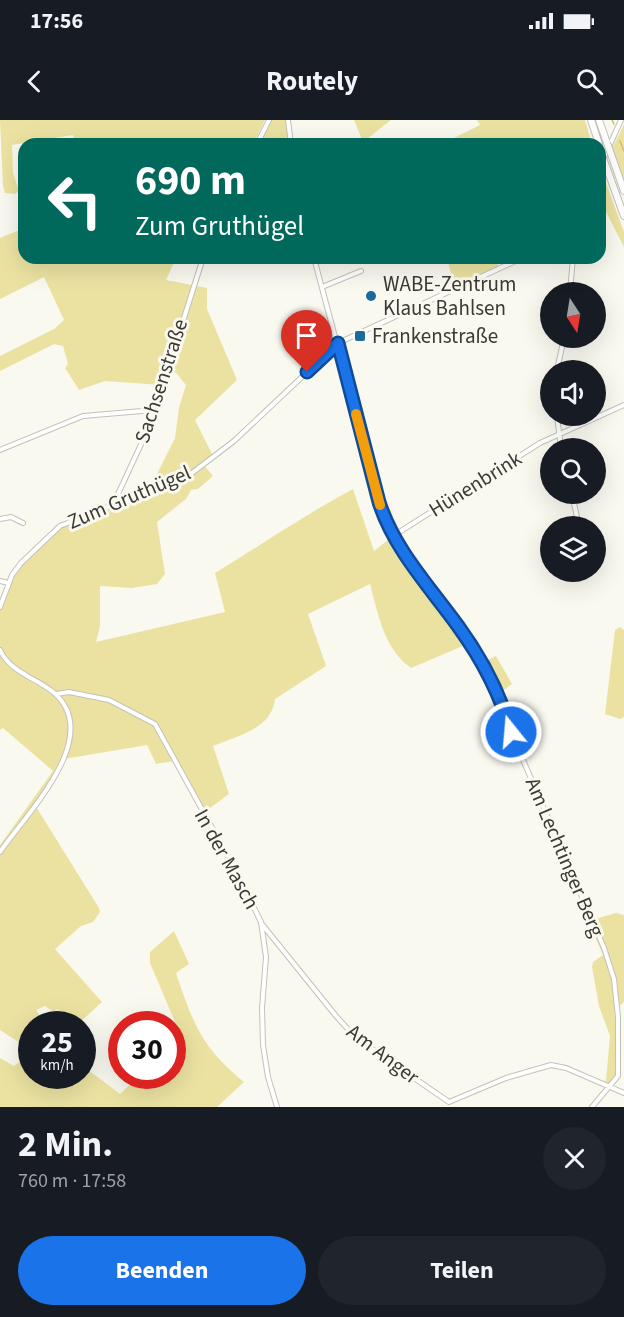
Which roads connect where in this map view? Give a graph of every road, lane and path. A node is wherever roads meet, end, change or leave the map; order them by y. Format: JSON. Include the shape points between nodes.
{"nodes":[{"id":1,"x":269,"y":120,"type":"edge"},
{"id":2,"x":288,"y":120,"type":"edge"},
{"id":3,"x":591,"y":120,"type":"edge"},
{"id":4,"x":599,"y":120,"type":"edge"},
{"id":5,"x":621,"y":120,"type":"edge"},
{"id":6,"x":260,"y":138,"type":"edge"},
{"id":7,"x":290,"y":138,"type":"edge"},
{"id":8,"x":596,"y":138,"type":"edge"},
{"id":9,"x":605,"y":138,"type":"edge"},
{"id":10,"x":606,"y":141,"type":"edge"},
{"id":11,"x":606,"y":159,"type":"edge"},
{"id":12,"x":606,"y":174,"type":"edge"},
{"id":13,"x":624,"y":191,"type":"edge"},
{"id":14,"x":624,"y":216,"type":"edge"},
{"id":15,"x":201,"y":264,"type":"edge"},
{"id":16,"x":316,"y":264,"type":"edge"},
{"id":17,"x":509,"y":264,"type":"edge"},
{"id":18,"x":572,"y":264,"type":"edge"},
{"id":19,"x":361,"y":270,"type":"dead end"},
{"id":20,"x":571,"y":282,"type":"edge"},
{"id":21,"x":322,"y":287,"type":"junction"},
{"id":22,"x":338,"y":343,"type":"junction"},
{"id":23,"x":624,"y":405,"type":"edge"},
{"id":24,"x":154,"y":410,"type":"junction"},
{"id":25,"x":558,"y":426,"type":"edge"},
{"id":26,"x":558,"y":433,"type":"junction"},
{"id":27,"x":559,"y":438,"type":"edge"},
{"id":28,"x":0,"y":450,"type":"edge"},
{"id":29,"x":116,"y":503,"type":"junction"},
{"id":30,"x":0,"y":519,"type":"edge"},
{"id":31,"x":23,"y":523,"type":"dead end"},
{"id":32,"x":393,"y":536,"type":"junction"},
{"id":33,"x":0,"y":581,"type":"edge"},
{"id":34,"x":8,"y":583,"type":"junction"},
{"id":35,"x":0,"y":607,"type":"edge"},
{"id":36,"x":0,"y":650,"type":"edge"},
{"id":37,"x":56,"y":694,"type":"junction"},
{"id":38,"x":0,"y":852,"type":"edge"},
{"id":39,"x":261,"y":922,"type":"junction"},
{"id":40,"x":624,"y":1072,"type":"edge"},
{"id":41,"x":618,"y":1076,"type":"junction"},
{"id":42,"x":609,"y":1087,"type":"junction"},
{"id":43,"x":624,"y":1093,"type":"edge"},
{"id":44,"x":277,"y":1107,"type":"edge"},
{"id":45,"x":592,"y":1107,"type":"edge"}],
"edges":[{"from":1,"to":6,"type":"street"},
{"from":2,"to":7,"type":"street"},
{"from":3,"to":8,"type":"highway"},
{"from":4,"to":9,"type":"highway","bridge":true},
{"from":5,"to":11,"type":"street"},
{"from":10,"to":13,"type":"highway","bridge":true},
{"from":12,"to":14,"type":"highway"},
{"from":15,"to":24,"type":"street","name":"Sachsenstraße"},
{"from":16,"to":21,"type":"street"},
{"from":17,"to":22,"type":"street","name":"Zum Gruthügel"},
{"from":18,"to":20,"type":"street"},
{"from":19,"to":21,"type":"street"},
{"from":21,"to":22,"type":"street"},
{"from":22,"to":29,"type":"street","name":"Zum Gruthügel","via":[[204,465]]},
{"from":22,"to":32,"type":"street","name":"Am Lechtinger Berg","via":[[379,502]]},
{"from":23,"to":26,"type":"street","name":"Hünenbrink"},
{"from":24,"to":28,"type":"street","via":[[83,416]]},
{"from":24,"to":29,"type":"street","name":"Sachsenstraße"},
{"from":25,"to":26,"type":"street"},
{"from":26,"to":27,"type":"street"},
{"from":26,"to":32,"type":"street","name":"Hünenbrink"},
{"from":29,"to":34,"type":"street","name":"Zum Gruthügel","via":[[60,526],[26,557]]},
{"from":30,"to":31,"type":"street","via":[[11,517]]},
{"from":32,"to":41,"type":"street","name":"Am Lechtinger Berg","via":[[473,647],[499,694],[511,732],[612,968],[618,1017]]},
{"from":33,"to":34,"type":"street"},
{"from":34,"to":35,"type":"street","name":"Zum Gruthügel"},
{"from":36,"to":37,"type":"street","via":[[18,672]]},
{"from":37,"to":38,"type":"street","via":[[69,720],[70,738],[64,759],[54,779]]},
{"from":37,"to":39,"type":"street","name":"In der Masch","via":[[69,692],[109,700],[155,724]]},
{"from":39,"to":42,"type":"street","name":"Am Anger","via":[[356,1038],[449,1102],[506,1078],[551,1065]]},
{"from":39,"to":44,"type":"street","name":"In der Masch","via":[[266,957],[263,1045]]},
{"from":40,"to":41,"type":"street"},
{"from":41,"to":42,"type":"street"},
{"from":42,"to":43,"type":"street"},
{"from":42,"to":45,"type":"street"}]}
